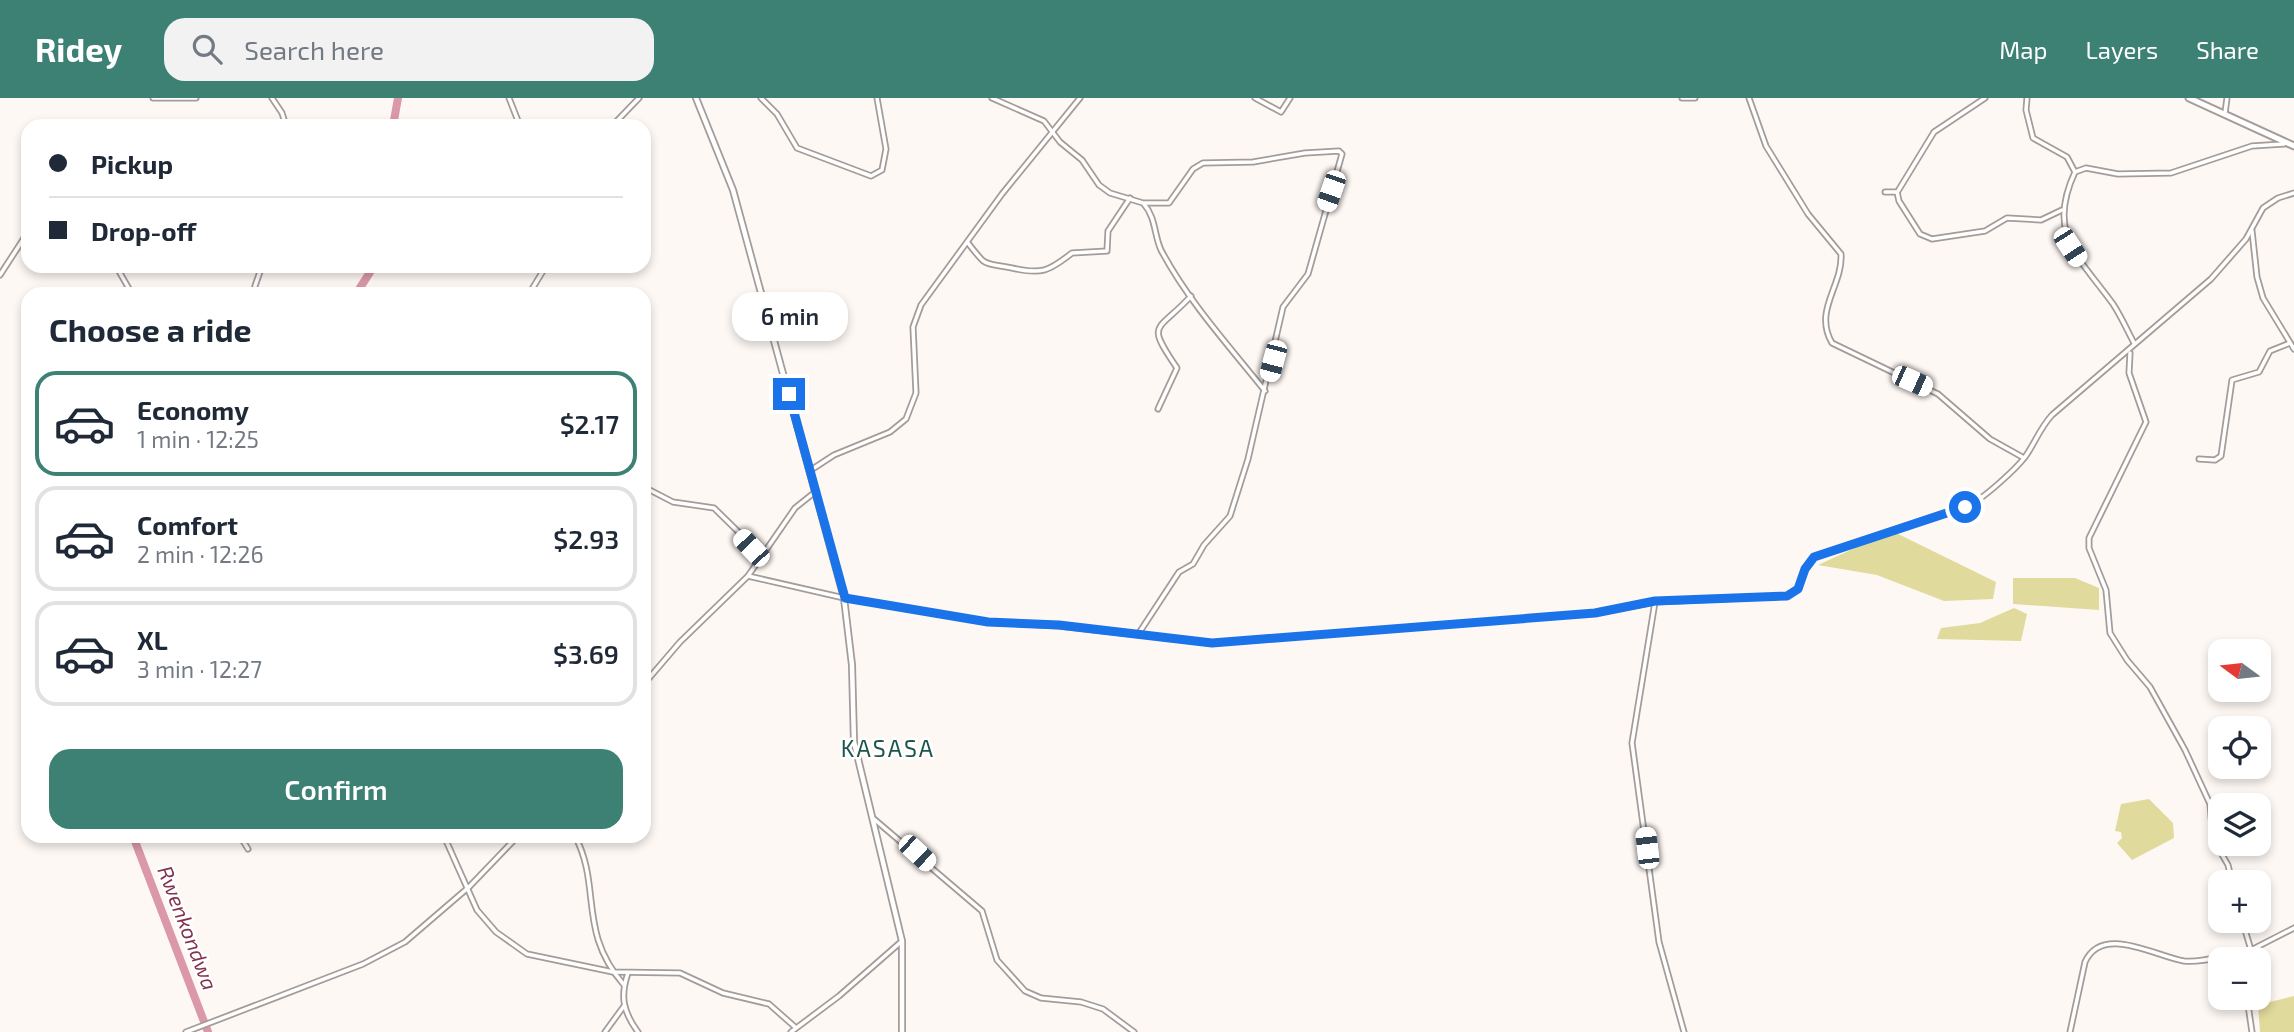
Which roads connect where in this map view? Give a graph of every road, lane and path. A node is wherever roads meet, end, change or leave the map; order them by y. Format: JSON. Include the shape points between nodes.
{"nodes":[{"id":1,"x":153,"y":98,"type":"edge"},
{"id":2,"x":196,"y":98,"type":"edge"},
{"id":3,"x":272,"y":98,"type":"edge"},
{"id":4,"x":509,"y":98,"type":"edge"},
{"id":5,"x":639,"y":98,"type":"edge"},
{"id":6,"x":695,"y":98,"type":"edge"},
{"id":7,"x":761,"y":98,"type":"edge"},
{"id":8,"x":877,"y":98,"type":"edge"},
{"id":9,"x":992,"y":98,"type":"edge"},
{"id":10,"x":1080,"y":98,"type":"edge"},
{"id":11,"x":1255,"y":98,"type":"edge"},
{"id":12,"x":1290,"y":98,"type":"edge"},
{"id":13,"x":1682,"y":98,"type":"edge"},
{"id":14,"x":1695,"y":98,"type":"edge"},
{"id":15,"x":1749,"y":98,"type":"edge"},
{"id":16,"x":1985,"y":98,"type":"edge"},
{"id":17,"x":2027,"y":98,"type":"edge"},
{"id":18,"x":2189,"y":98,"type":"edge"},
{"id":19,"x":2227,"y":98,"type":"edge"},
{"id":20,"x":1009,"y":101,"type":"edge"},
{"id":21,"x":2225,"y":116,"type":"junction"},
{"id":22,"x":284,"y":119,"type":"edge"},
{"id":23,"x":517,"y":119,"type":"edge"},
{"id":24,"x":619,"y":119,"type":"edge"},
{"id":25,"x":1051,"y":130,"type":"junction"},
{"id":26,"x":2292,"y":145,"type":"edge"},
{"id":27,"x":2075,"y":172,"type":"junction"},
{"id":28,"x":1885,"y":192,"type":"dead end"},
{"id":29,"x":1897,"y":192,"type":"junction"},
{"id":30,"x":2294,"y":192,"type":"edge"},
{"id":31,"x":1130,"y":198,"type":"junction"},
{"id":32,"x":1143,"y":202,"type":"junction"},
{"id":33,"x":2063,"y":210,"type":"junction"},
{"id":34,"x":2054,"y":215,"type":"junction"},
{"id":35,"x":2062,"y":220,"type":"junction"},
{"id":36,"x":2252,"y":229,"type":"junction"},
{"id":37,"x":21,"y":243,"type":"edge"},
{"id":38,"x":968,"y":243,"type":"junction"},
{"id":39,"x":260,"y":273,"type":"edge"},
{"id":40,"x":0,"y":275,"type":"edge"},
{"id":41,"x":255,"y":286,"type":"dead end"},
{"id":42,"x":1191,"y":296,"type":"junction"},
{"id":43,"x":2290,"y":343,"type":"junction"},
{"id":44,"x":2134,"y":344,"type":"junction"},
{"id":45,"x":2294,"y":349,"type":"edge"},
{"id":46,"x":2130,"y":351,"type":"junction"},
{"id":47,"x":1265,"y":391,"type":"junction"},
{"id":48,"x":1158,"y":409,"type":"dead end"},
{"id":49,"x":2024,"y":458,"type":"junction"},
{"id":50,"x":2199,"y":459,"type":"dead end"},
{"id":51,"x":811,"y":470,"type":"junction"},
{"id":52,"x":651,"y":491,"type":"edge"},
{"id":53,"x":817,"y":492,"type":"junction"},
{"id":54,"x":764,"y":557,"type":"junction"},
{"id":55,"x":748,"y":576,"type":"junction"},
{"id":56,"x":845,"y":598,"type":"junction"},
{"id":57,"x":1655,"y":601,"type":"junction"},
{"id":58,"x":1139,"y":633,"type":"junction"},
{"id":59,"x":651,"y":676,"type":"edge"},
{"id":60,"x":872,"y":818,"type":"junction"},
{"id":61,"x":244,"y":843,"type":"edge"},
{"id":62,"x":447,"y":843,"type":"edge"},
{"id":63,"x":510,"y":843,"type":"edge"},
{"id":64,"x":578,"y":843,"type":"edge"},
{"id":65,"x":248,"y":849,"type":"dead end"},
{"id":66,"x":2229,"y":870,"type":"edge"},
{"id":67,"x":469,"y":887,"type":"junction"},
{"id":68,"x":2294,"y":928,"type":"edge"},
{"id":69,"x":902,"y":940,"type":"junction"},
{"id":70,"x":2257,"y":947,"type":"edge"},
{"id":71,"x":2208,"y":959,"type":"edge"},
{"id":72,"x":613,"y":972,"type":"junction"},
{"id":73,"x":628,"y":972,"type":"junction"},
{"id":74,"x":624,"y":985,"type":"junction"},
{"id":75,"x":624,"y":1006,"type":"junction"},
{"id":76,"x":2249,"y":1010,"type":"edge"},
{"id":77,"x":794,"y":1027,"type":"junction"},
{"id":78,"x":186,"y":1032,"type":"edge"},
{"id":79,"x":605,"y":1032,"type":"edge"},
{"id":80,"x":638,"y":1032,"type":"edge"},
{"id":81,"x":791,"y":1032,"type":"edge"},
{"id":82,"x":902,"y":1032,"type":"edge"},
{"id":83,"x":1135,"y":1032,"type":"edge"},
{"id":84,"x":1684,"y":1032,"type":"edge"},
{"id":85,"x":2070,"y":1032,"type":"edge"},
{"id":86,"x":2252,"y":1032,"type":"edge"}],
"edges":[{"from":1,"to":2,"type":"street"},
{"from":3,"to":22,"type":"street"},
{"from":4,"to":23,"type":"street"},
{"from":5,"to":24,"type":"street"},
{"from":6,"to":51,"type":"street","via":[[733,190]]},
{"from":7,"to":8,"type":"street","via":[[797,148],[871,176],[882,170],[886,157]]},
{"from":9,"to":20,"type":"street"},
{"from":10,"to":25,"type":"street"},
{"from":11,"to":12,"type":"street","via":[[1281,112]]},
{"from":13,"to":14,"type":"street"},
{"from":15,"to":49,"type":"street","via":[[1766,146],[1808,214],[1841,254],[1826,309],[1825,327],[1832,343],[1938,394],[1990,439]]},
{"from":16,"to":29,"type":"street","via":[[1934,132]]},
{"from":17,"to":27,"type":"street","via":[[2033,138],[2067,156]]},
{"from":18,"to":21,"type":"main road"},
{"from":19,"to":21,"type":"street"},
{"from":20,"to":25,"type":"street"},
{"from":21,"to":26,"type":"main road"},
{"from":25,"to":31,"type":"street","via":[[1104,189]]},
{"from":25,"to":38,"type":"street"},
{"from":26,"to":27,"type":"street","via":[[2252,146],[2171,173]]},
{"from":27,"to":33,"type":"street"},
{"from":28,"to":29,"type":"street"},
{"from":29,"to":34,"type":"street","via":[[1920,233],[1932,239],[1985,231],[2007,218],[2034,222]]},
{"from":30,"to":36,"type":"street","via":[[2263,208]]},
{"from":31,"to":32,"type":"street"},
{"from":31,"to":38,"type":"street","via":[[1108,230],[1107,251],[1072,253],[1059,265],[1037,273],[988,266]]},
{"from":32,"to":42,"type":"street","via":[[1162,251]]},
{"from":32,"to":47,"type":"street","via":[[1169,203],[1193,169],[1203,163],[1341,153],[1307,274],[1283,307]]},
{"from":33,"to":34,"type":"street"},
{"from":33,"to":35,"type":"street"},
{"from":34,"to":35,"type":"street"},
{"from":35,"to":44,"type":"street","via":[[2070,247],[2113,305]]},
{"from":36,"to":43,"type":"street","via":[[2259,286]]},
{"from":36,"to":44,"type":"street","via":[[2202,288]]},
{"from":37,"to":40,"type":"street"},
{"from":38,"to":51,"type":"street","via":[[918,311],[913,327],[916,393],[906,419],[890,432],[834,455]]},
{"from":39,"to":41,"type":"street"},
{"from":42,"to":47,"type":"street"},
{"from":42,"to":48,"type":"street","via":[[1157,333],[1158,343],[1177,368]]},
{"from":43,"to":45,"type":"street"},
{"from":43,"to":50,"type":"street","via":[[2270,351],[2259,372],[2232,380],[2221,456]]},
{"from":44,"to":46,"type":"street"},
{"from":46,"to":49,"type":"street","via":[[2052,415]]},
{"from":46,"to":66,"type":"street","via":[[2129,373],[2146,422],[2089,538],[2089,548],[2106,590],[2110,632],[2150,687],[2185,750],[2210,804],[2213,839]]},
{"from":47,"to":58,"type":"street","via":[[1230,516],[1193,564],[1179,572]]},
{"from":49,"to":57,"type":"street","via":[[1971,504],[1814,557],[1794,594]]},
{"from":51,"to":53,"type":"street"},
{"from":52,"to":54,"type":"street","via":[[673,502],[714,508]]},
{"from":53,"to":54,"type":"street","via":[[795,508]]},
{"from":53,"to":56,"type":"street"},
{"from":54,"to":55,"type":"street"},
{"from":55,"to":56,"type":"street"},
{"from":55,"to":59,"type":"street"},
{"from":56,"to":58,"type":"street","via":[[988,622]]},
{"from":56,"to":60,"type":"street","via":[[854,742]]},
{"from":57,"to":58,"type":"street","via":[[1595,613],[1250,642],[1187,641]]},
{"from":57,"to":84,"type":"street","via":[[1632,743],[1659,942]]},
{"from":60,"to":69,"type":"street"},
{"from":60,"to":83,"type":"street","via":[[982,911],[997,960],[1025,991],[1103,1009]]},
{"from":61,"to":65,"type":"street"},
{"from":62,"to":67,"type":"street"},
{"from":63,"to":67,"type":"street"},
{"from":64,"to":72,"type":"street","via":[[597,943]]},
{"from":67,"to":72,"type":"street","via":[[486,920],[527,954]]},
{"from":67,"to":78,"type":"street","via":[[405,942]]},
{"from":68,"to":70,"type":"street"},
{"from":69,"to":77,"type":"street","via":[[839,996]]},
{"from":69,"to":82,"type":"street"},
{"from":71,"to":85,"type":"street","via":[[2194,962],[2115,943],[2100,945],[2085,962]]},
{"from":72,"to":73,"type":"street"},
{"from":72,"to":74,"type":"street"},
{"from":73,"to":74,"type":"street"},
{"from":73,"to":77,"type":"street","via":[[680,973],[734,997],[769,1004]]},
{"from":74,"to":75,"type":"street"},
{"from":75,"to":79,"type":"street"},
{"from":75,"to":80,"type":"street"},
{"from":76,"to":86,"type":"street"},
{"from":77,"to":81,"type":"street"}]}
